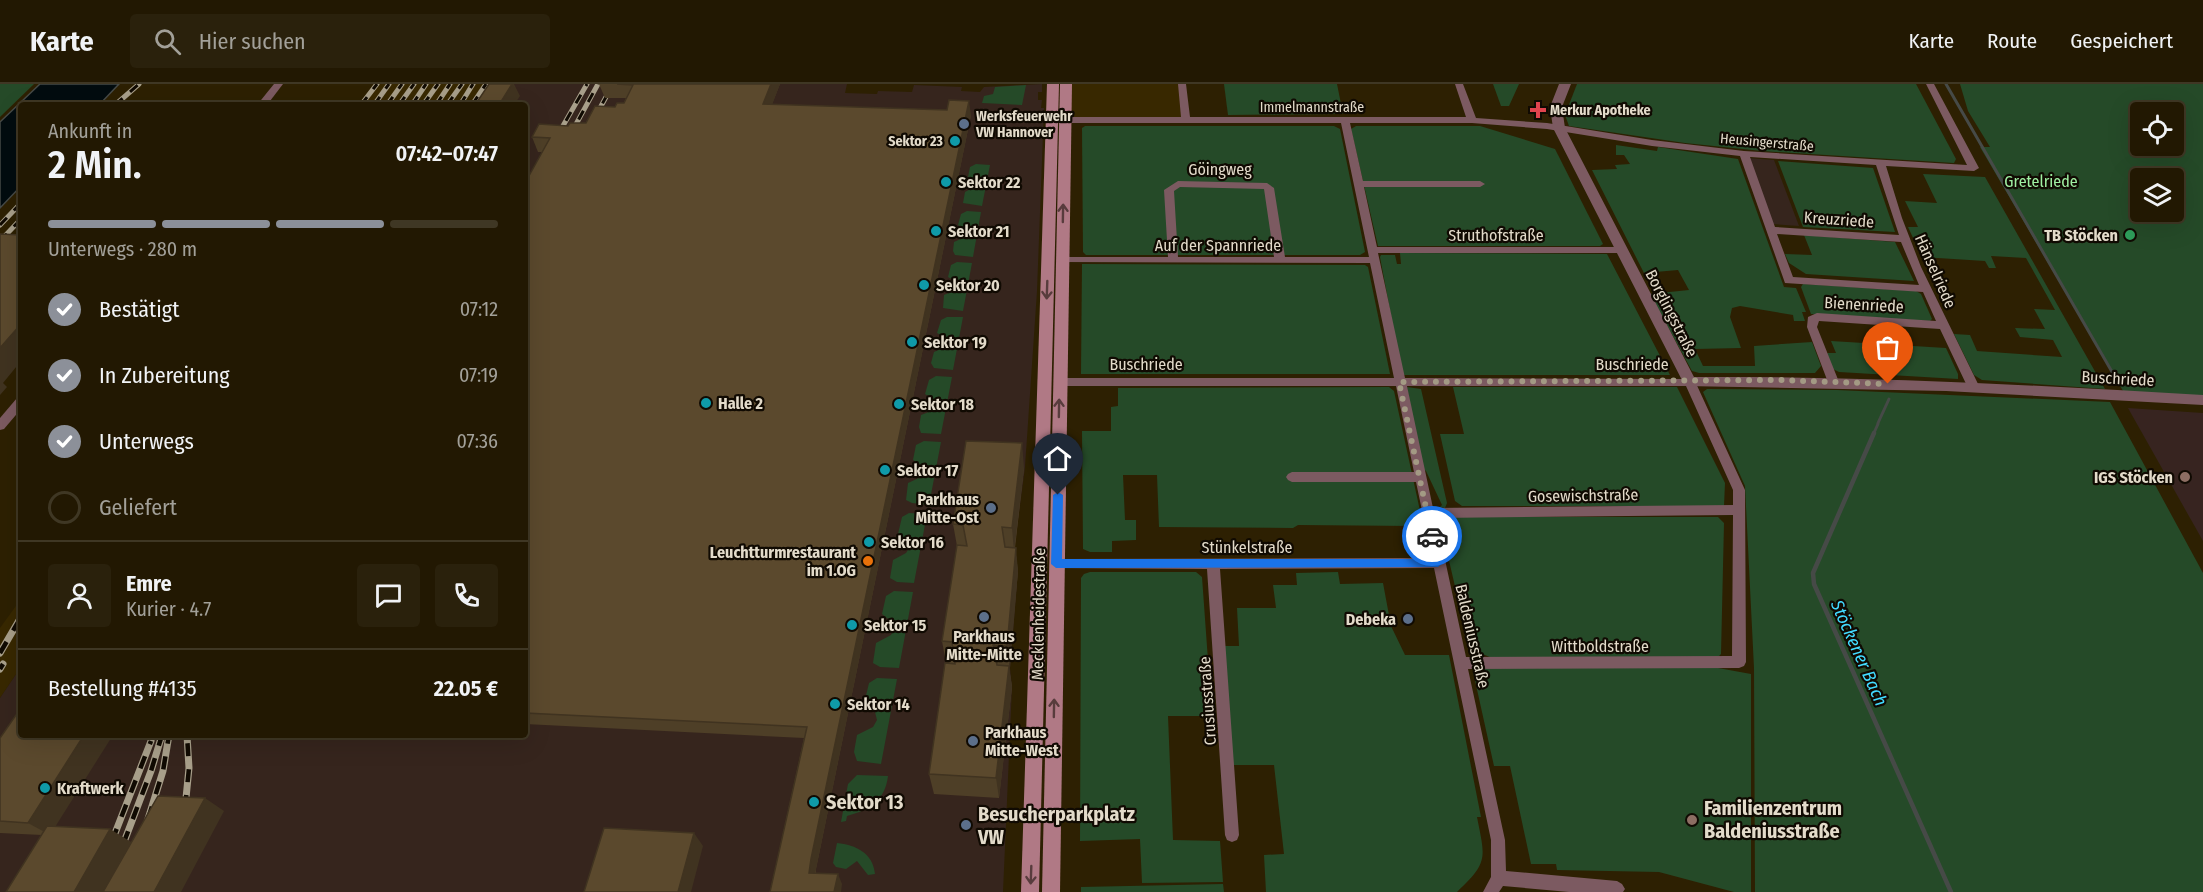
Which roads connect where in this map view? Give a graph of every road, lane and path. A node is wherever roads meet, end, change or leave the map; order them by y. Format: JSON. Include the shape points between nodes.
{"nodes":[{"id":1,"x":279,"y":84,"type":"edge"},
{"id":2,"x":1053,"y":84,"type":"edge"},
{"id":3,"x":1066,"y":84,"type":"edge"},
{"id":4,"x":1182,"y":84,"type":"edge"},
{"id":5,"x":1459,"y":84,"type":"edge"},
{"id":6,"x":1565,"y":84,"type":"edge"},
{"id":7,"x":1930,"y":84,"type":"edge"},
{"id":8,"x":264,"y":102,"type":"edge"},
{"id":9,"x":1472,"y":120,"type":"junction"},
{"id":10,"x":1186,"y":121,"type":"junction"},
{"id":11,"x":1345,"y":121,"type":"junction"},
{"id":12,"x":1058,"y":124,"type":"junction"},
{"id":13,"x":1559,"y":128,"type":"junction"},
{"id":14,"x":1744,"y":154,"type":"junction"},
{"id":15,"x":1880,"y":163,"type":"junction"},
{"id":16,"x":1358,"y":184,"type":"junction"},
{"id":17,"x":1480,"y":184,"type":"dead end"},
{"id":18,"x":1771,"y":230,"type":"junction"},
{"id":19,"x":1904,"y":239,"type":"junction"},
{"id":20,"x":1621,"y":250,"type":"junction"},
{"id":21,"x":1372,"y":255,"type":"junction"},
{"id":22,"x":1063,"y":260,"type":"junction"},
{"id":23,"x":1173,"y":260,"type":"junction"},
{"id":24,"x":1280,"y":260,"type":"junction"},
{"id":25,"x":1927,"y":289,"type":"junction"},
{"id":26,"x":1944,"y":325,"type":"junction"},
{"id":27,"x":1060,"y":382,"type":"junction"},
{"id":28,"x":1399,"y":382,"type":"junction"},
{"id":29,"x":1690,"y":382,"type":"junction"},
{"id":30,"x":1833,"y":382,"type":"junction"},
{"id":31,"x":1974,"y":388,"type":"junction"},
{"id":32,"x":2203,"y":400,"type":"edge"},
{"id":33,"x":18,"y":405,"type":"edge"},
{"id":34,"x":0,"y":426,"type":"edge"},
{"id":35,"x":1292,"y":477,"type":"dead end"},
{"id":36,"x":1420,"y":477,"type":"junction"},
{"id":37,"x":1739,"y":510,"type":"junction"},
{"id":38,"x":1427,"y":513,"type":"junction"},
{"id":39,"x":1438,"y":563,"type":"junction"},
{"id":40,"x":1056,"y":564,"type":"junction"},
{"id":41,"x":1213,"y":564,"type":"junction"},
{"id":42,"x":1739,"y":662,"type":"joint"},
{"id":43,"x":1461,"y":663,"type":"junction"},
{"id":44,"x":1232,"y":835,"type":"dead end"},
{"id":45,"x":1499,"y":878,"type":"junction"},
{"id":46,"x":1617,"y":889,"type":"dead end"},
{"id":47,"x":1030,"y":892,"type":"edge"},
{"id":48,"x":1051,"y":892,"type":"edge"},
{"id":49,"x":1491,"y":892,"type":"edge"}],
"edges":[{"from":1,"to":8,"type":"street"},
{"from":2,"to":12,"type":"main road","name":"Mecklenheidestraße"},
{"from":3,"to":12,"type":"main road","name":"Mecklenheidestraße"},
{"from":4,"to":10,"type":"street"},
{"from":5,"to":9,"type":"street"},
{"from":6,"to":13,"type":"street","via":[[1556,107]]},
{"from":7,"to":15,"type":"street","name":"Heusingerstraße","via":[[1974,168]]},
{"from":9,"to":11,"type":"street","name":"Immelmannstraße"},
{"from":9,"to":13,"type":"street","name":"Immelmannstraße"},
{"from":10,"to":11,"type":"street","name":"Immelmannstraße"},
{"from":10,"to":12,"type":"street","name":"Immelmannstraße"},
{"from":11,"to":16,"type":"street","name":"Baldeniusstraße"},
{"from":22,"to":12,"type":"main road","name":"Mecklenheidestraße","one_way":true},
{"from":12,"to":47,"type":"main road","name":"Mecklenheidestraße","one_way":true},
{"from":13,"to":14,"type":"street","name":"Heusingerstraße"},
{"from":13,"to":20,"type":"street","name":"Borglingstraße"},
{"from":14,"to":15,"type":"street","name":"Heusingerstraße"},
{"from":14,"to":18,"type":"street"},
{"from":15,"to":19,"type":"street","name":"Hänselriede"},
{"from":16,"to":17,"type":"street"},
{"from":16,"to":21,"type":"street","name":"Baldeniusstraße"},
{"from":18,"to":19,"type":"street","name":"Kreuzriede"},
{"from":18,"to":25,"type":"street","via":[[1789,280]]},
{"from":19,"to":25,"type":"street","name":"Hänselriede"},
{"from":20,"to":21,"type":"street","name":"Struthofstraße"},
{"from":20,"to":29,"type":"street","name":"Borglingstraße"},
{"from":21,"to":24,"type":"street","name":"Auf der Spannriede"},
{"from":21,"to":28,"type":"street","name":"Baldeniusstraße"},
{"from":22,"to":23,"type":"street","name":"Auf der Spannriede"},
{"from":22,"to":27,"type":"main road","name":"Mecklenheidestraße"},
{"from":23,"to":24,"type":"street","name":"Auf der Spannriede"},
{"from":23,"to":24,"type":"street","name":"Göingweg","via":[[1170,188],[1178,184],[1264,184],[1269,188]]},
{"from":25,"to":26,"type":"street","name":"Hänselriede"},
{"from":26,"to":30,"type":"street","name":"Bienenriede","via":[[1817,317],[1812,320],[1812,327]]},
{"from":26,"to":31,"type":"street","name":"Hänselriede"},
{"from":27,"to":28,"type":"street","name":"Buschriede"},
{"from":40,"to":27,"type":"main road","name":"Mecklenheidestraße","one_way":true},
{"from":28,"to":29,"type":"street","name":"Buschriede"},
{"from":28,"to":36,"type":"street","name":"Baldeniusstraße"},
{"from":29,"to":30,"type":"street","name":"Buschriede"},
{"from":29,"to":37,"type":"street","name":"Borglingstraße","via":[[1739,490]]},
{"from":30,"to":31,"type":"street","name":"Buschriede"},
{"from":31,"to":32,"type":"street","name":"Buschriede"},
{"from":33,"to":34,"type":"street"},
{"from":35,"to":36,"type":"street"},
{"from":36,"to":38,"type":"street","name":"Baldeniusstraße"},
{"from":37,"to":38,"type":"street","name":"Gosewischstraße"},
{"from":37,"to":42,"type":"street","name":"Borglingstraße"},
{"from":38,"to":39,"type":"street","name":"Baldeniusstraße"},
{"from":39,"to":41,"type":"street","name":"Stünkelstraße"},
{"from":39,"to":43,"type":"street","name":"Baldeniusstraße"},
{"from":40,"to":41,"type":"street","name":"Stünkelstraße"},
{"from":48,"to":40,"type":"main road","name":"Mecklenheidestraße","one_way":true},
{"from":41,"to":44,"type":"street","name":"Crusiusstraße"},
{"from":42,"to":43,"type":"street","name":"Wittboldstraße"},
{"from":43,"to":45,"type":"street","name":"Baldeniusstraße","via":[[1498,840]]},
{"from":45,"to":46,"type":"street"},
{"from":45,"to":49,"type":"street"}]}
